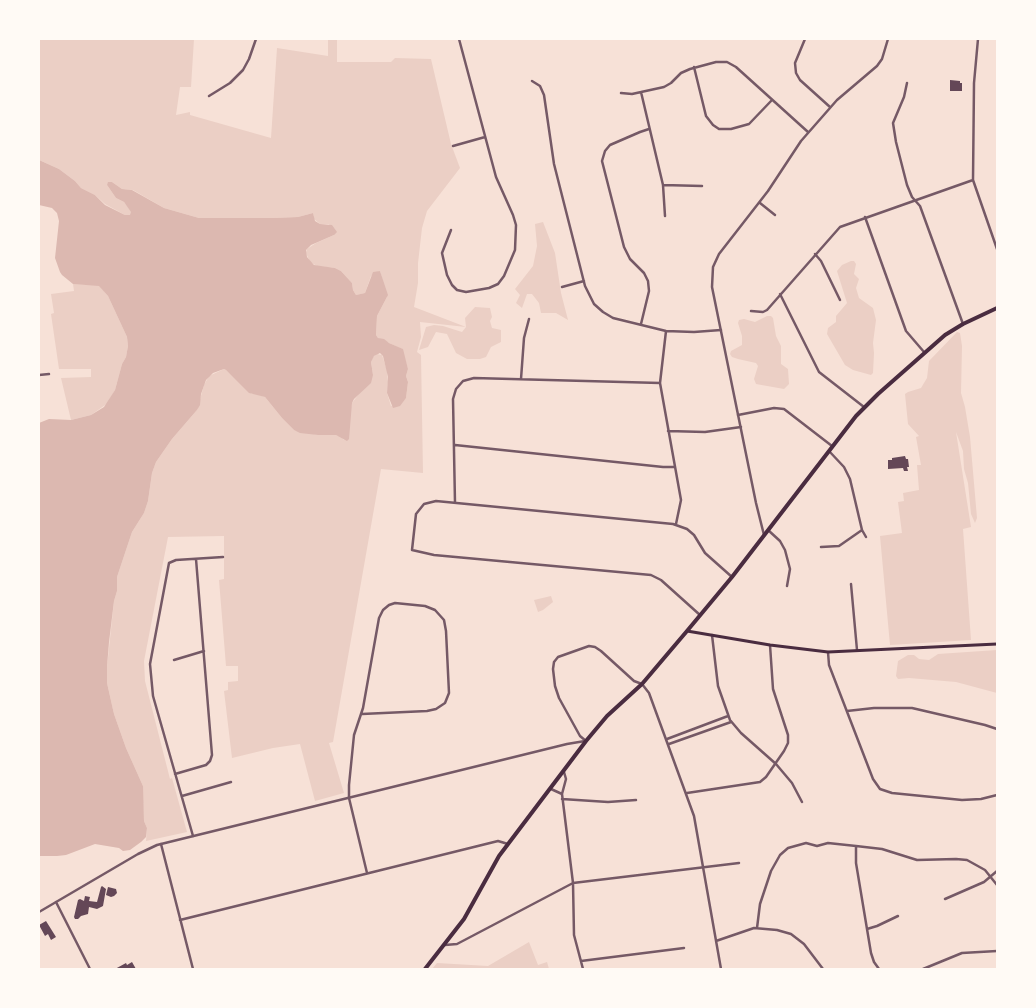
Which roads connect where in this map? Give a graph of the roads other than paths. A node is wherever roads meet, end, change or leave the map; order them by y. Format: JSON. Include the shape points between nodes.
{"nodes":[{"id":1,"x":256,"y":39,"type":"edge"},
{"id":2,"x":459,"y":39,"type":"edge"},
{"id":3,"x":805,"y":39,"type":"edge"},
{"id":4,"x":888,"y":39,"type":"edge"},
{"id":5,"x":978,"y":39,"type":"edge"},
{"id":6,"x":694,"y":67,"type":"junction"},
{"id":7,"x":532,"y":81,"type":"dead end"},
{"id":8,"x":907,"y":83,"type":"dead end"},
{"id":9,"x":641,"y":92,"type":"junction"},
{"id":10,"x":621,"y":93,"type":"dead end"},
{"id":11,"x":209,"y":96,"type":"dead end"},
{"id":12,"x":772,"y":100,"type":"junction"},
{"id":13,"x":830,"y":107,"type":"junction"},
{"id":14,"x":649,"y":129,"type":"junction"},
{"id":15,"x":808,"y":132,"type":"junction"},
{"id":16,"x":486,"y":138,"type":"junction"},
{"id":17,"x":453,"y":146,"type":"dead end"},
{"id":18,"x":973,"y":180,"type":"junction"},
{"id":19,"x":663,"y":185,"type":"junction"},
{"id":20,"x":702,"y":186,"type":"dead end"},
{"id":21,"x":916,"y":202,"type":"junction"},
{"id":22,"x":760,"y":203,"type":"junction"},
{"id":23,"x":775,"y":215,"type":"dead end"},
{"id":24,"x":665,"y":216,"type":"dead end"},
{"id":25,"x":865,"y":218,"type":"junction"},
{"id":26,"x":451,"y":230,"type":"dead end"},
{"id":27,"x":997,"y":249,"type":"edge"},
{"id":28,"x":816,"y":254,"type":"junction"},
{"id":29,"x":584,"y":281,"type":"junction"},
{"id":30,"x":562,"y":287,"type":"dead end"},
{"id":31,"x":780,"y":294,"type":"junction"},
{"id":32,"x":840,"y":300,"type":"dead end"},
{"id":33,"x":997,"y":308,"type":"edge"},
{"id":34,"x":751,"y":311,"type":"dead end"},
{"id":35,"x":529,"y":319,"type":"dead end"},
{"id":36,"x":963,"y":324,"type":"junction"},
{"id":37,"x":641,"y":325,"type":"junction"},
{"id":38,"x":722,"y":330,"type":"junction"},
{"id":39,"x":666,"y":331,"type":"junction"},
{"id":40,"x":925,"y":353,"type":"junction"},
{"id":41,"x":49,"y":374,"type":"dead end"},
{"id":42,"x":39,"y":375,"type":"edge"},
{"id":43,"x":521,"y":379,"type":"junction"},
{"id":44,"x":660,"y":383,"type":"junction"},
{"id":45,"x":864,"y":407,"type":"junction"},
{"id":46,"x":738,"y":414,"type":"junction"},
{"id":47,"x":741,"y":427,"type":"junction"},
{"id":48,"x":668,"y":431,"type":"junction"},
{"id":49,"x":455,"y":445,"type":"junction"},
{"id":50,"x":832,"y":446,"type":"junction"},
{"id":51,"x":828,"y":450,"type":"junction"},
{"id":52,"x":674,"y":467,"type":"junction"},
{"id":53,"x":455,"y":503,"type":"junction"},
{"id":54,"x":676,"y":524,"type":"junction"},
{"id":55,"x":768,"y":530,"type":"junction"},
{"id":56,"x":862,"y":530,"type":"junction"},
{"id":57,"x":764,"y":535,"type":"junction"},
{"id":58,"x":866,"y":537,"type":"dead end"},
{"id":59,"x":821,"y":547,"type":"dead end"},
{"id":60,"x":223,"y":557,"type":"dead end"},
{"id":61,"x":196,"y":559,"type":"junction"},
{"id":62,"x":732,"y":577,"type":"junction"},
{"id":63,"x":851,"y":584,"type":"dead end"},
{"id":64,"x":787,"y":586,"type":"dead end"},
{"id":65,"x":700,"y":615,"type":"junction"},
{"id":66,"x":687,"y":631,"type":"junction"},
{"id":67,"x":712,"y":636,"type":"junction"},
{"id":68,"x":997,"y":644,"type":"edge"},
{"id":69,"x":770,"y":645,"type":"junction"},
{"id":70,"x":204,"y":651,"type":"junction"},
{"id":71,"x":828,"y":652,"type":"junction"},
{"id":72,"x":857,"y":652,"type":"junction"},
{"id":73,"x":174,"y":660,"type":"dead end"},
{"id":74,"x":642,"y":684,"type":"junction"},
{"id":75,"x":847,"y":711,"type":"junction"},
{"id":76,"x":362,"y":714,"type":"junction"},
{"id":77,"x":728,"y":716,"type":"junction"},
{"id":78,"x":731,"y":722,"type":"junction"},
{"id":79,"x":997,"y":729,"type":"edge"},
{"id":80,"x":666,"y":739,"type":"junction"},
{"id":81,"x":586,"y":741,"type":"junction"},
{"id":82,"x":668,"y":744,"type":"junction"},
{"id":83,"x":776,"y":764,"type":"junction"},
{"id":84,"x":564,"y":772,"type":"junction"},
{"id":85,"x":175,"y":774,"type":"junction"},
{"id":86,"x":231,"y":782,"type":"dead end"},
{"id":87,"x":551,"y":789,"type":"junction"},
{"id":88,"x":687,"y":793,"type":"junction"},
{"id":89,"x":562,"y":794,"type":"junction"},
{"id":90,"x":997,"y":795,"type":"edge"},
{"id":91,"x":182,"y":796,"type":"junction"},
{"id":92,"x":349,"y":798,"type":"junction"},
{"id":93,"x":562,"y":799,"type":"junction"},
{"id":94,"x":636,"y":800,"type":"dead end"},
{"id":95,"x":802,"y":802,"type":"dead end"},
{"id":96,"x":193,"y":836,"type":"junction"},
{"id":97,"x":160,"y":844,"type":"junction"},
{"id":98,"x":508,"y":844,"type":"junction"},
{"id":99,"x":856,"y":846,"type":"junction"},
{"id":100,"x":739,"y":863,"type":"dead end"},
{"id":101,"x":704,"y":867,"type":"junction"},
{"id":102,"x":997,"y":871,"type":"edge"},
{"id":103,"x":368,"y":873,"type":"junction"},
{"id":104,"x":991,"y":876,"type":"junction"},
{"id":105,"x":573,"y":883,"type":"junction"},
{"id":106,"x":997,"y":885,"type":"edge"},
{"id":107,"x":945,"y":899,"type":"dead end"},
{"id":108,"x":56,"y":902,"type":"junction"},
{"id":109,"x":39,"y":912,"type":"edge"},
{"id":110,"x":898,"y":916,"type":"dead end"},
{"id":111,"x":180,"y":920,"type":"junction"},
{"id":112,"x":757,"y":928,"type":"junction"},
{"id":113,"x":867,"y":929,"type":"junction"},
{"id":114,"x":716,"y":941,"type":"junction"},
{"id":115,"x":445,"y":945,"type":"junction"},
{"id":116,"x":684,"y":948,"type":"dead end"},
{"id":117,"x":997,"y":951,"type":"edge"},
{"id":118,"x":580,"y":961,"type":"junction"},
{"id":119,"x":90,"y":969,"type":"edge"},
{"id":120,"x":193,"y":969,"type":"edge"},
{"id":121,"x":426,"y":969,"type":"edge"},
{"id":122,"x":583,"y":969,"type":"edge"},
{"id":123,"x":720,"y":969,"type":"edge"},
{"id":124,"x":823,"y":969,"type":"edge"},
{"id":125,"x":879,"y":969,"type":"edge"},
{"id":126,"x":923,"y":969,"type":"edge"}],
"edges":[{"from":1,"to":11,"type":"street","via":[[243,70],[225,87]]},
{"from":2,"to":16,"type":"street"},
{"from":3,"to":13,"type":"street","via":[[795,62],[796,73]]},
{"from":4,"to":13,"type":"street","via":[[877,66]]},
{"from":5,"to":18,"type":"street"},
{"from":6,"to":9,"type":"street","via":[[681,73],[668,86]]},
{"from":6,"to":12,"type":"street","via":[[719,62],[732,64]]},
{"from":6,"to":12,"type":"street","via":[[706,116],[719,129],[731,130],[750,124]]},
{"from":7,"to":29,"type":"street","via":[[540,86],[544,95],[553,159]]},
{"from":8,"to":21,"type":"street","via":[[893,128],[904,176]]},
{"from":9,"to":10,"type":"street"},
{"from":9,"to":14,"type":"street"},
{"from":12,"to":15,"type":"street"},
{"from":13,"to":15,"type":"street"},
{"from":14,"to":19,"type":"street"},
{"from":14,"to":37,"type":"street","via":[[610,145],[602,161],[624,247],[648,281]]},
{"from":15,"to":22,"type":"street"},
{"from":16,"to":17,"type":"street"},
{"from":16,"to":26,"type":"street","via":[[496,177],[516,229],[514,254],[498,284],[466,292],[452,285],[442,254]]},
{"from":18,"to":21,"type":"street"},
{"from":18,"to":27,"type":"street"},
{"from":19,"to":20,"type":"street"},
{"from":19,"to":24,"type":"street"},
{"from":21,"to":25,"type":"street"},
{"from":21,"to":36,"type":"street"},
{"from":22,"to":23,"type":"street"},
{"from":22,"to":38,"type":"street","via":[[726,245],[713,267],[712,284]]},
{"from":25,"to":28,"type":"street","via":[[840,227]]},
{"from":25,"to":40,"type":"street","via":[[906,331]]},
{"from":28,"to":31,"type":"street"},
{"from":28,"to":32,"type":"street"},
{"from":29,"to":30,"type":"street"},
{"from":29,"to":37,"type":"street","via":[[590,297],[603,312]]},
{"from":31,"to":34,"type":"street","via":[[765,311]]},
{"from":31,"to":45,"type":"street","via":[[819,372]]},
{"from":33,"to":36,"type":"main road"},
{"from":35,"to":43,"type":"street"},
{"from":36,"to":40,"type":"main road"},
{"from":37,"to":39,"type":"street"},
{"from":38,"to":39,"type":"street"},
{"from":38,"to":46,"type":"street"},
{"from":39,"to":44,"type":"street"},
{"from":40,"to":45,"type":"main road"},
{"from":41,"to":42,"type":"street"},
{"from":43,"to":44,"type":"street"},
{"from":43,"to":49,"type":"street","via":[[472,378],[459,384],[453,397]]},
{"from":44,"to":48,"type":"street"},
{"from":45,"to":50,"type":"main road"},
{"from":46,"to":47,"type":"street"},
{"from":46,"to":50,"type":"street","via":[[784,409]]},
{"from":47,"to":48,"type":"street","via":[[705,432]]},
{"from":47,"to":57,"type":"street"},
{"from":48,"to":52,"type":"street"},
{"from":49,"to":52,"type":"street"},
{"from":49,"to":53,"type":"street"},
{"from":50,"to":51,"type":"main road"},
{"from":51,"to":55,"type":"main road"},
{"from":51,"to":56,"type":"street","via":[[844,467],[851,481]]},
{"from":52,"to":54,"type":"street","via":[[681,500]]},
{"from":53,"to":54,"type":"street"},
{"from":53,"to":65,"type":"street","via":[[431,502],[420,507],[414,519],[412,550],[649,574]]},
{"from":54,"to":62,"type":"street","via":[[694,535],[706,555]]},
{"from":55,"to":57,"type":"main road"},
{"from":55,"to":64,"type":"street","via":[[785,550],[790,569]]},
{"from":56,"to":58,"type":"street"},
{"from":56,"to":59,"type":"street","via":[[839,546]]},
{"from":57,"to":62,"type":"main road"},
{"from":60,"to":61,"type":"street"},
{"from":61,"to":70,"type":"street"},
{"from":61,"to":85,"type":"street","via":[[170,562],[149,670]]},
{"from":62,"to":65,"type":"main road"},
{"from":63,"to":72,"type":"street"},
{"from":65,"to":66,"type":"main road"},
{"from":66,"to":67,"type":"main road"},
{"from":66,"to":74,"type":"main road"},
{"from":67,"to":69,"type":"main road"},
{"from":67,"to":77,"type":"street","via":[[718,686]]},
{"from":68,"to":72,"type":"main road"},
{"from":69,"to":71,"type":"main road"},
{"from":69,"to":83,"type":"street","via":[[773,689],[788,738]]},
{"from":70,"to":73,"type":"street"},
{"from":70,"to":85,"type":"street","via":[[211,759],[206,765]]},
{"from":71,"to":72,"type":"main road"},
{"from":71,"to":75,"type":"street"},
{"from":74,"to":80,"type":"street","via":[[649,693]]},
{"from":74,"to":81,"type":"main road","via":[[607,716]]},
{"from":74,"to":81,"type":"street","via":[[598,649],[589,646],[561,656],[554,662],[554,680],[562,702]]},
{"from":75,"to":79,"type":"street","via":[[912,708]]},
{"from":75,"to":90,"type":"street","via":[[874,782],[880,789],[962,800]]},
{"from":76,"to":76,"type":"street","via":[[383,610],[399,603],[436,610],[444,620],[446,631],[449,693],[445,703],[422,712]]},
{"from":76,"to":92,"type":"street","via":[[354,735]]},
{"from":77,"to":78,"type":"street"},
{"from":77,"to":80,"type":"street"},
{"from":78,"to":82,"type":"street"},
{"from":78,"to":83,"type":"street"},
{"from":80,"to":82,"type":"street"},
{"from":81,"to":84,"type":"main road"},
{"from":81,"to":92,"type":"street"},
{"from":82,"to":88,"type":"street"},
{"from":83,"to":88,"type":"street","via":[[760,782]]},
{"from":83,"to":95,"type":"street"},
{"from":84,"to":87,"type":"main road"},
{"from":84,"to":89,"type":"street","via":[[566,778]]},
{"from":85,"to":91,"type":"street"},
{"from":86,"to":91,"type":"street"},
{"from":87,"to":89,"type":"street"},
{"from":87,"to":98,"type":"main road"},
{"from":88,"to":101,"type":"street"},
{"from":89,"to":93,"type":"street"},
{"from":91,"to":96,"type":"street"},
{"from":92,"to":96,"type":"street"},
{"from":92,"to":103,"type":"street"},
{"from":93,"to":94,"type":"street"},
{"from":93,"to":105,"type":"street"},
{"from":96,"to":97,"type":"street"},
{"from":97,"to":108,"type":"street"},
{"from":97,"to":111,"type":"street"},
{"from":98,"to":103,"type":"street","via":[[498,842]]},
{"from":98,"to":115,"type":"main road"},
{"from":99,"to":104,"type":"street","via":[[917,860],[964,859],[983,867]]},
{"from":99,"to":112,"type":"street","via":[[828,843],[817,846],[806,842],[788,848],[768,877]]},
{"from":99,"to":113,"type":"street"},
{"from":100,"to":101,"type":"street"},
{"from":101,"to":105,"type":"street"},
{"from":101,"to":114,"type":"street"},
{"from":102,"to":104,"type":"street"},
{"from":103,"to":111,"type":"street"},
{"from":104,"to":106,"type":"street"},
{"from":104,"to":107,"type":"street"},
{"from":105,"to":115,"type":"street","via":[[458,943]]},
{"from":105,"to":118,"type":"street","via":[[574,936]]},
{"from":108,"to":109,"type":"street"},
{"from":108,"to":119,"type":"street"},
{"from":110,"to":113,"type":"street"},
{"from":111,"to":120,"type":"street"},
{"from":112,"to":114,"type":"street"},
{"from":112,"to":124,"type":"street","via":[[777,930],[798,938]]},
{"from":113,"to":125,"type":"street","via":[[871,956]]},
{"from":114,"to":123,"type":"street"},
{"from":115,"to":121,"type":"main road"},
{"from":116,"to":118,"type":"street"},
{"from":117,"to":126,"type":"street","via":[[962,953]]},
{"from":118,"to":122,"type":"street"}]}
